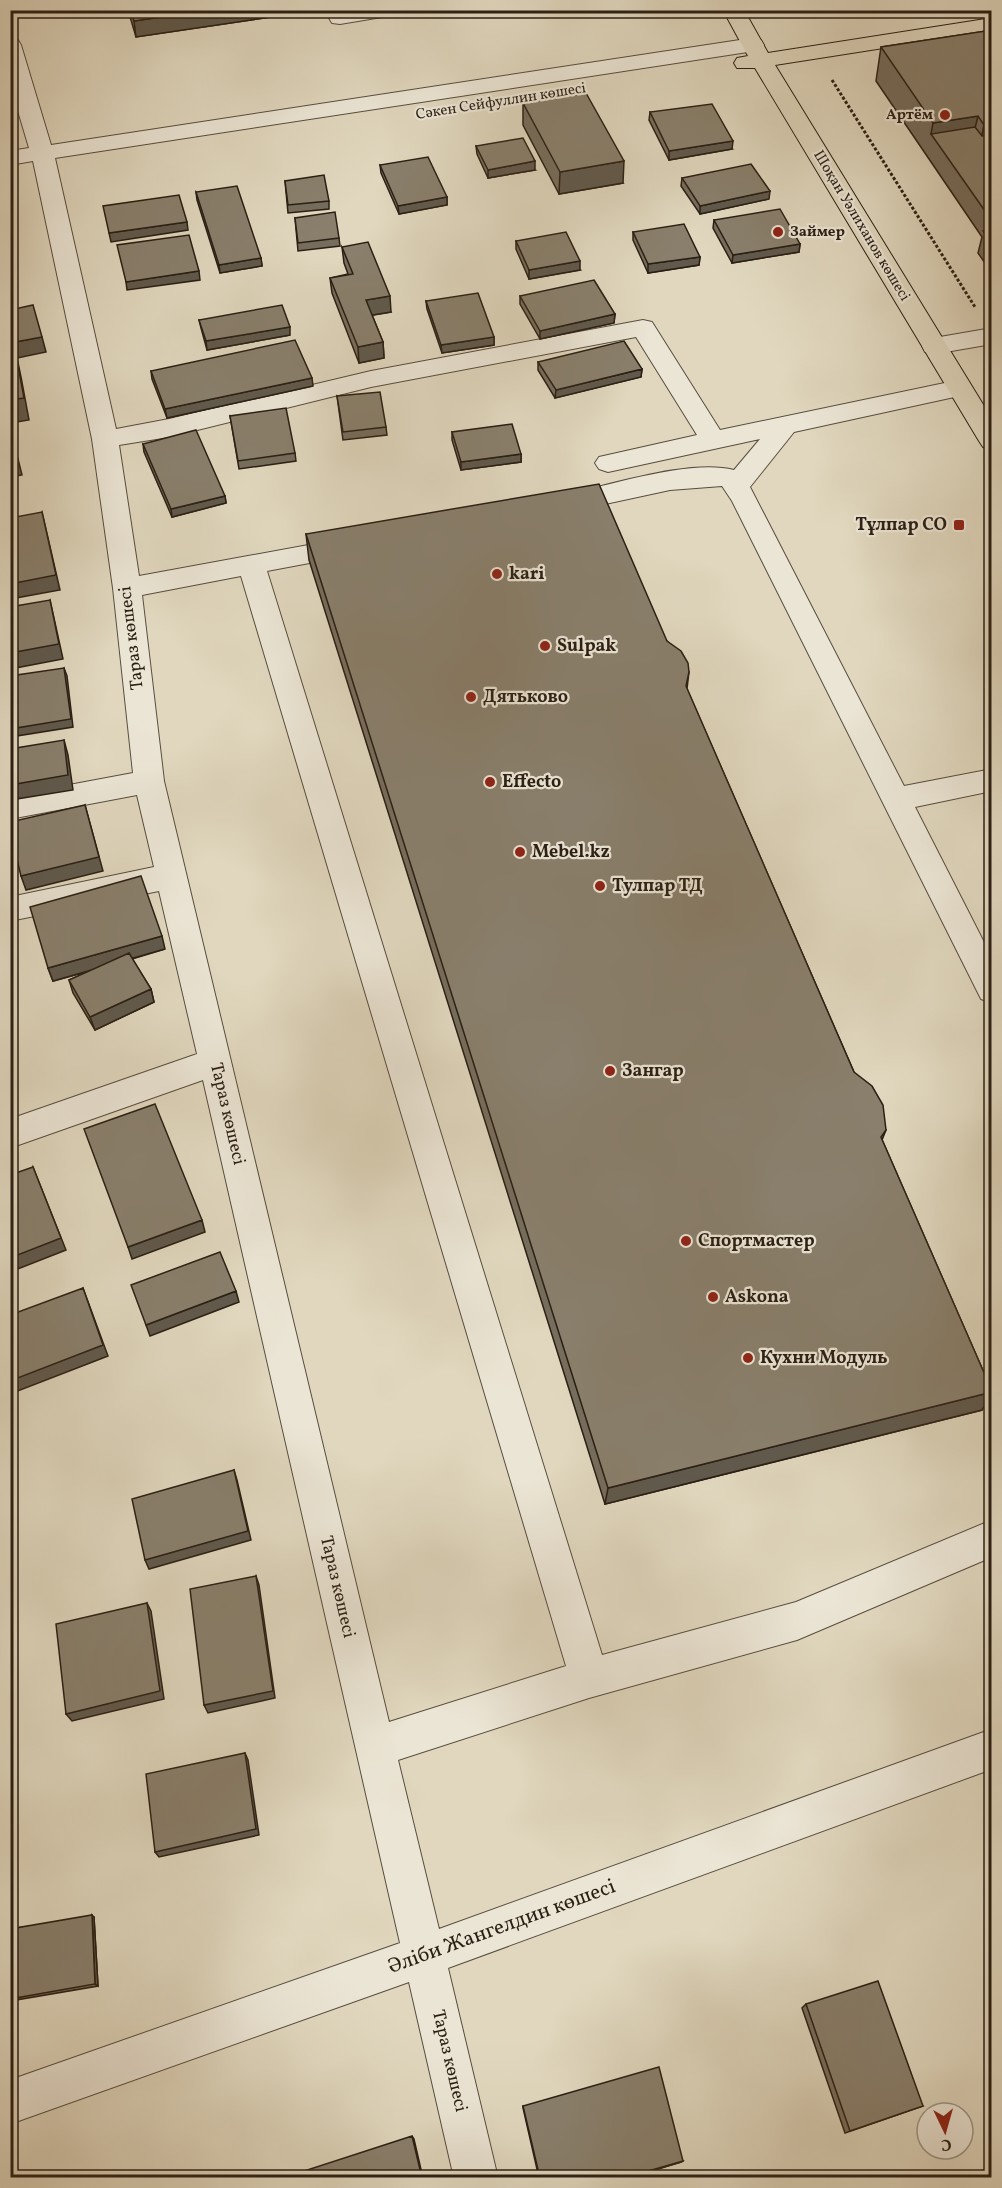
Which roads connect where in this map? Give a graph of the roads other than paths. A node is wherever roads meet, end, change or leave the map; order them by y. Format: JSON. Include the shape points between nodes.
{"nodes":[{"id":1,"x":388,"y":10,"type":"edge"},
{"id":2,"x":733,"y":10,"type":"edge"},
{"id":3,"x":966,"y":10,"type":"edge"},
{"id":4,"x":340,"y":18,"type":"dead end"},
{"id":5,"x":992,"y":24,"type":"edge"},
{"id":6,"x":10,"y":45,"type":"edge"},
{"id":7,"x":753,"y":56,"type":"junction"},
{"id":8,"x":10,"y":158,"type":"edge"},
{"id":9,"x":44,"y":163,"type":"junction"},
{"id":10,"x":10,"y":179,"type":"edge"},
{"id":11,"x":992,"y":336,"type":"edge"},
{"id":12,"x":934,"y":346,"type":"junction"},
{"id":13,"x":959,"y":388,"type":"junction"},
{"id":14,"x":785,"y":426,"type":"junction"},
{"id":15,"x":105,"y":439,"type":"junction"},
{"id":16,"x":992,"y":441,"type":"edge"},
{"id":17,"x":714,"y":442,"type":"junction"},
{"id":18,"x":608,"y":463,"type":"dead end"},
{"id":19,"x":736,"y":486,"type":"junction"},
{"id":20,"x":531,"y":511,"type":"edge"},
{"id":21,"x":379,"y":540,"type":"edge"},
{"id":22,"x":251,"y":565,"type":"junction"},
{"id":23,"x":127,"y":588,"type":"junction"},
{"id":24,"x":992,"y":780,"type":"edge"},
{"id":25,"x":148,"y":781,"type":"junction"},
{"id":26,"x":896,"y":799,"type":"junction"},
{"id":27,"x":10,"y":808,"type":"edge"},
{"id":28,"x":171,"y":876,"type":"junction"},
{"id":29,"x":10,"y":909,"type":"edge"},
{"id":30,"x":992,"y":990,"type":"edge"},
{"id":31,"x":214,"y":1062,"type":"junction"},
{"id":32,"x":10,"y":1134,"type":"edge"},
{"id":33,"x":992,"y":1538,"type":"edge"},
{"id":34,"x":589,"y":1678,"type":"junction"},
{"id":35,"x":375,"y":1747,"type":"junction"},
{"id":36,"x":992,"y":1749,"type":"edge"},
{"id":37,"x":424,"y":1956,"type":"junction"},
{"id":38,"x":10,"y":2102,"type":"edge"},
{"id":39,"x":476,"y":2178,"type":"edge"}],
"edges":[{"from":1,"to":4,"type":"street"},
{"from":2,"to":7,"type":"main road","name":"Шоқан Уәлиханов көшесі"},
{"from":3,"to":7,"type":"main road","name":"Сәкен Сейфуллин көшесі"},
{"from":5,"to":7,"type":"main road","name":"Сәкен Сейфуллин көшесі"},
{"from":6,"to":9,"type":"street","name":"Тараз көшесі"},
{"from":7,"to":9,"type":"street","name":"Сәкен Сейфуллин көшесі"},
{"from":7,"to":12,"type":"main road","name":"Шоқан Уәлиханов көшесі"},
{"from":8,"to":9,"type":"street","name":"Сәкен Сейфуллин көшесі"},
{"from":9,"to":10,"type":"street","name":"Сәкен Сейфуллин көшесі"},
{"from":9,"to":15,"type":"street","name":"Тараз көшесі"},
{"from":11,"to":12,"type":"street"},
{"from":12,"to":13,"type":"main road","name":"Шоқан Уәлиханов көшесі"},
{"from":13,"to":14,"type":"street"},
{"from":13,"to":16,"type":"main road","name":"Шоқан Уәлиханов көшесі"},
{"from":14,"to":17,"type":"street"},
{"from":14,"to":19,"type":"street"},
{"from":15,"to":17,"type":"street","via":[[169,428],[371,379],[643,328]]},
{"from":15,"to":23,"type":"street","name":"Тараз көшесі"},
{"from":17,"to":18,"type":"street"},
{"from":19,"to":20,"type":"street","via":[[730,478],[692,478]]},
{"from":19,"to":26,"type":"street"},
{"from":21,"to":22,"type":"street"},
{"from":22,"to":23,"type":"street"},
{"from":22,"to":34,"type":"street"},
{"from":23,"to":25,"type":"street","name":"Тараз көшесі"},
{"from":24,"to":26,"type":"street"},
{"from":25,"to":27,"type":"street"},
{"from":25,"to":28,"type":"street","name":"Тараз көшесі"},
{"from":26,"to":30,"type":"street"},
{"from":28,"to":29,"type":"street"},
{"from":28,"to":31,"type":"street","name":"Тараз көшесі"},
{"from":31,"to":32,"type":"street"},
{"from":31,"to":35,"type":"street","name":"Тараз көшесі"},
{"from":33,"to":34,"type":"street","via":[[797,1621]]},
{"from":34,"to":35,"type":"street"},
{"from":35,"to":37,"type":"street","name":"Тараз көшесі"},
{"from":36,"to":37,"type":"street","name":"Әліби Жангелдин көшесі"},
{"from":37,"to":38,"type":"street","name":"Әліби Жангелдин көшесі"},
{"from":37,"to":39,"type":"street","name":"Тараз көшесі"}]}
